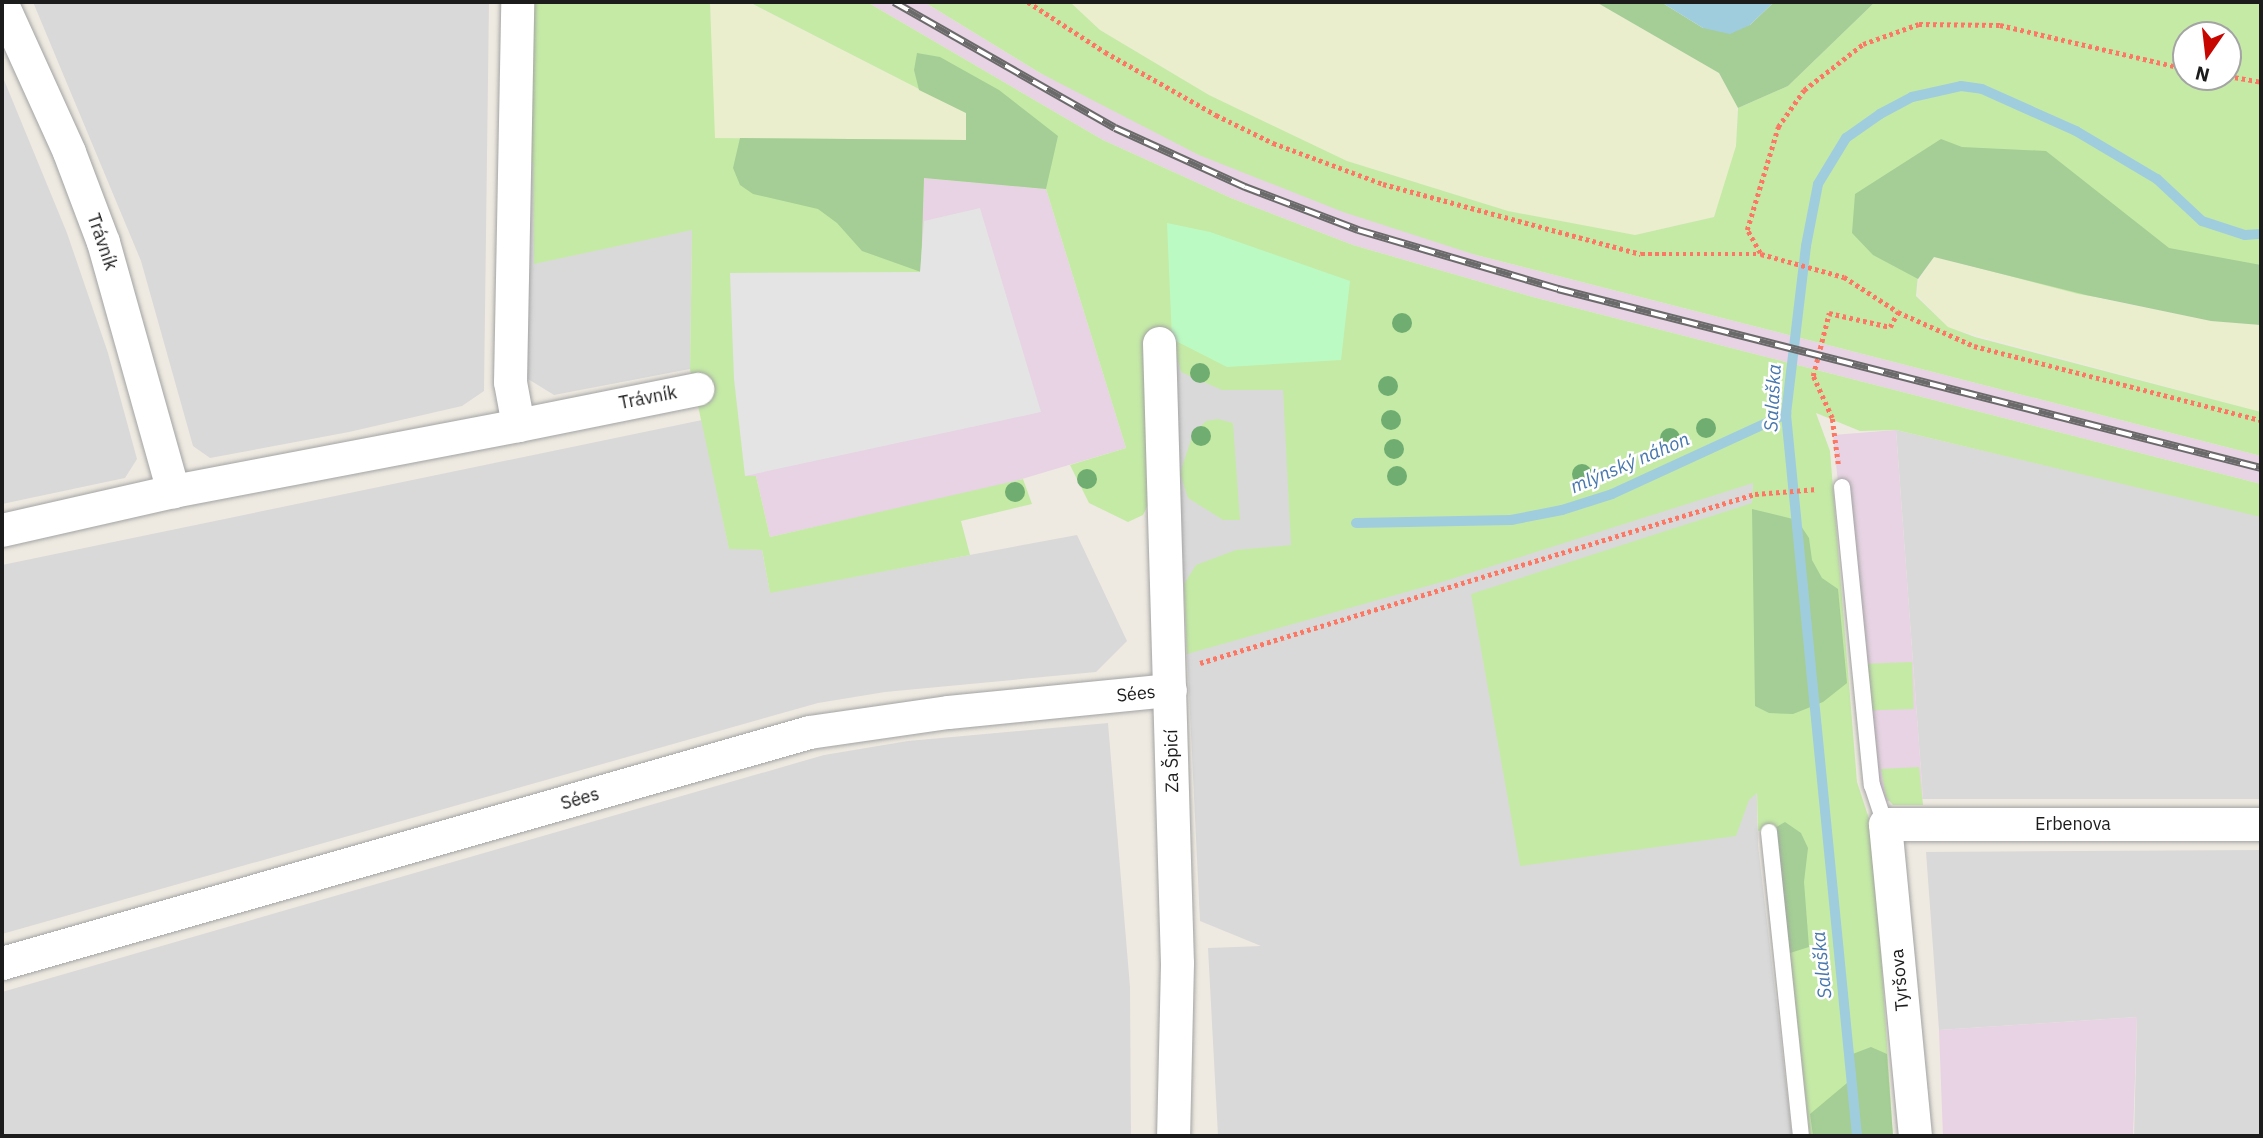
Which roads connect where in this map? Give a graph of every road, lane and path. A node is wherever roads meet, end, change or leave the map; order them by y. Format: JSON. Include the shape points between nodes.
{"nodes":[{"id":1,"x":517,"y":2,"type":"edge"},
{"id":2,"x":1028,"y":2,"type":"edge"},
{"id":3,"x":2,"y":4,"type":"edge"},
{"id":4,"x":2172,"y":66,"type":"edge"},
{"id":5,"x":2242,"y":79,"type":"edge"},
{"id":6,"x":2261,"y":82,"type":"edge"},
{"id":7,"x":1761,"y":254,"type":"junction"},
{"id":8,"x":1898,"y":313,"type":"junction"},
{"id":9,"x":1158,"y":343,"type":"dead end"},
{"id":10,"x":696,"y":389,"type":"dead end"},
{"id":11,"x":2261,"y":420,"type":"edge"},
{"id":12,"x":518,"y":425,"type":"junction"},
{"id":13,"x":1842,"y":487,"type":"junction"},
{"id":14,"x":173,"y":491,"type":"junction"},
{"id":15,"x":2,"y":530,"type":"edge"},
{"id":16,"x":1170,"y":691,"type":"junction"},
{"id":17,"x":1885,"y":824,"type":"junction"},
{"id":18,"x":2261,"y":824,"type":"edge"},
{"id":19,"x":1769,"y":832,"type":"dead end"},
{"id":20,"x":2,"y":963,"type":"edge"},
{"id":21,"x":1173,"y":1136,"type":"edge"},
{"id":22,"x":1801,"y":1136,"type":"edge"},
{"id":23,"x":1915,"y":1136,"type":"edge"}],
"edges":[{"from":1,"to":12,"type":"street","via":[[510,382]]},
{"from":2,"to":7,"type":"path","via":[[1104,52],[1216,115],[1273,143],[1383,184],[1641,254]]},
{"from":3,"to":14,"type":"street","name":"Trávník","via":[[69,152],[103,242]]},
{"from":4,"to":7,"type":"path","via":[[2000,25],[1919,24],[1863,44],[1804,90],[1778,127],[1747,230]]},
{"from":5,"to":6,"type":"path"},
{"from":7,"to":8,"type":"path","via":[[1844,277]]},
{"from":8,"to":11,"type":"path","via":[[1974,346]]},
{"from":8,"to":13,"type":"path","via":[[1890,327],[1829,313],[1813,376],[1832,418]]},
{"from":9,"to":16,"type":"street","name":"Za Špicí"},
{"from":10,"to":12,"type":"street","name":"Trávník"},
{"from":12,"to":14,"type":"street","name":"Trávník"},
{"from":13,"to":16,"type":"path","via":[[1755,494],[1188,667]]},
{"from":13,"to":17,"type":"lane","via":[[1872,785]]},
{"from":14,"to":15,"type":"street","name":"Trávník"},
{"from":16,"to":20,"type":"street","name":"Sées","via":[[948,712],[809,732]]},
{"from":16,"to":21,"type":"street","name":"Za Špicí","via":[[1177,962]]},
{"from":17,"to":18,"type":"street","name":"Erbenova"},
{"from":17,"to":23,"type":"street","name":"Tyršova"},
{"from":19,"to":22,"type":"lane"}]}
